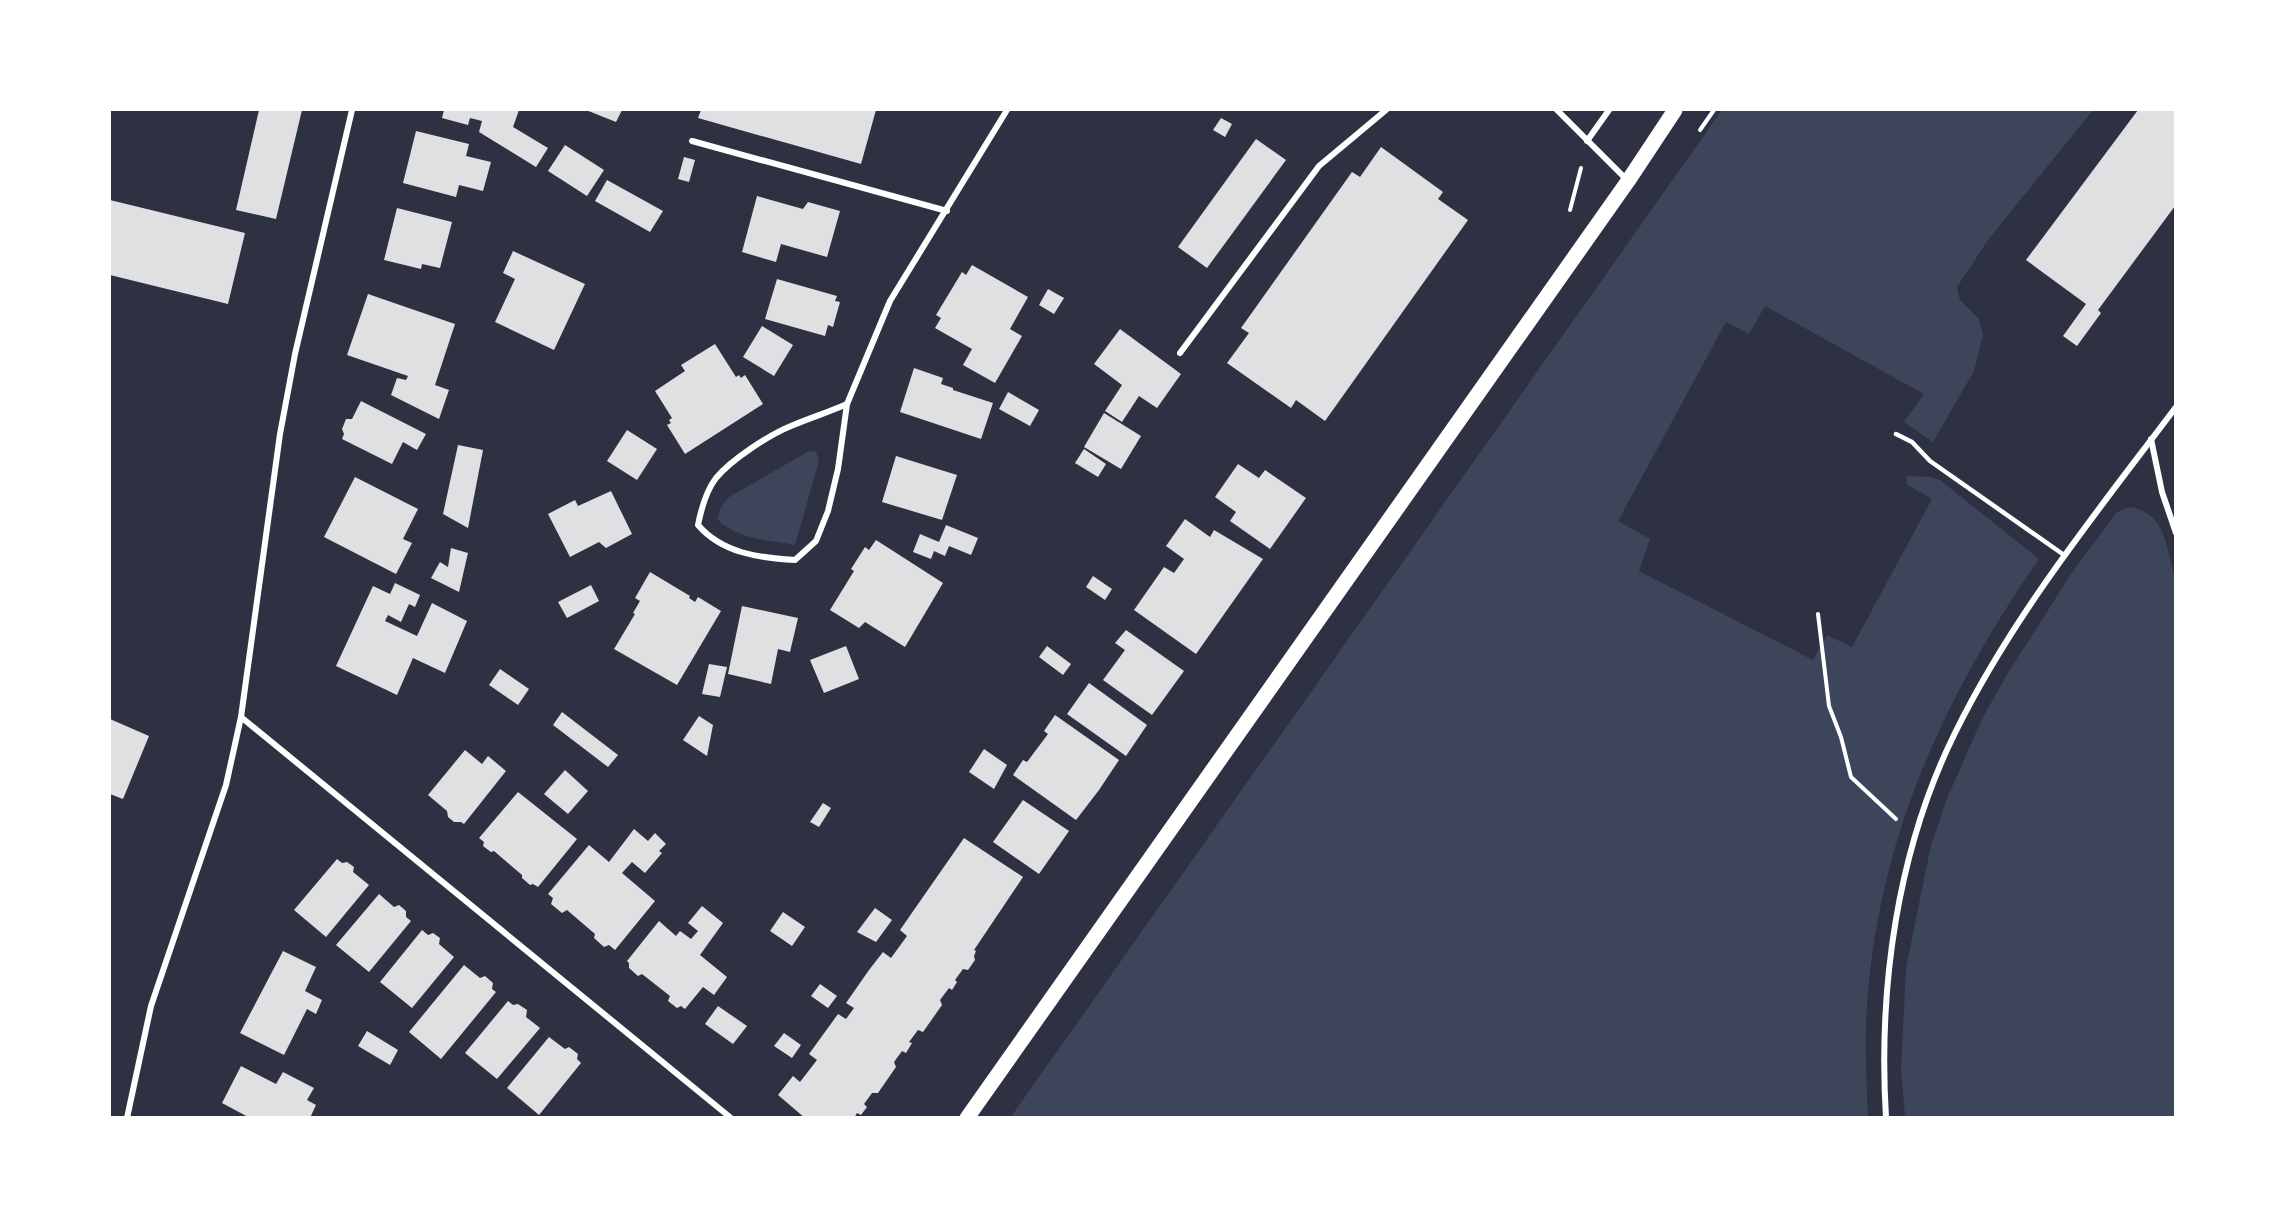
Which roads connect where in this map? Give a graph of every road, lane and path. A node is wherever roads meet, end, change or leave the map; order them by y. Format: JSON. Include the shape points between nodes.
{"nodes":[{"id":1,"x":352,"y":110,"type":"edge"},
{"id":2,"x":1007,"y":110,"type":"edge"},
{"id":3,"x":1386,"y":110,"type":"edge"},
{"id":4,"x":1557,"y":110,"type":"edge"},
{"id":5,"x":1609,"y":110,"type":"edge"},
{"id":6,"x":1675,"y":110,"type":"edge"},
{"id":7,"x":692,"y":141,"type":"dead end"},
{"id":8,"x":1587,"y":141,"type":"junction"},
{"id":9,"x":1628,"y":182,"type":"junction"},
{"id":10,"x":947,"y":211,"type":"junction"},
{"id":11,"x":1180,"y":353,"type":"dead end"},
{"id":12,"x":847,"y":404,"type":"junction"},
{"id":13,"x":2175,"y":406,"type":"edge"},
{"id":14,"x":1896,"y":434,"type":"dead end"},
{"id":15,"x":2151,"y":439,"type":"junction"},
{"id":16,"x":2175,"y":533,"type":"edge"},
{"id":17,"x":2064,"y":555,"type":"junction"},
{"id":18,"x":1818,"y":614,"type":"dead end"},
{"id":19,"x":241,"y":717,"type":"junction"},
{"id":20,"x":1914,"y":836,"type":"junction"},
{"id":21,"x":127,"y":1118,"type":"edge"},
{"id":22,"x":731,"y":1118,"type":"edge"},
{"id":23,"x":967,"y":1118,"type":"edge"},
{"id":24,"x":1886,"y":1118,"type":"edge"}],
"edges":[{"from":1,"to":19,"type":"street","via":[[300,329],[280,434]]},
{"from":2,"to":10,"type":"street"},
{"from":3,"to":11,"type":"street","via":[[1319,166]]},
{"from":4,"to":8,"type":"street"},
{"from":5,"to":8,"type":"street"},
{"from":6,"to":9,"type":"main road"},
{"from":7,"to":10,"type":"street"},
{"from":8,"to":9,"type":"street"},
{"from":9,"to":23,"type":"main road"},
{"from":10,"to":12,"type":"street","via":[[890,301]]},
{"from":12,"to":12,"type":"street","via":[[790,426],[740,457],[715,479],[698,525],[708,537],[738,552],[795,560],[816,541],[831,500]]},
{"from":13,"to":15,"type":"street"},
{"from":14,"to":17,"type":"lane"},
{"from":15,"to":16,"type":"street"},
{"from":15,"to":17,"type":"street"},
{"from":17,"to":20,"type":"street","via":[[1963,717]]},
{"from":18,"to":20,"type":"path","via":[[1829,706],[1851,777]]},
{"from":19,"to":21,"type":"street","via":[[226,784],[152,1006]]},
{"from":19,"to":22,"type":"street"},
{"from":20,"to":24,"type":"street","via":[[1896,916],[1890,968],[1883,1073]]}]}
